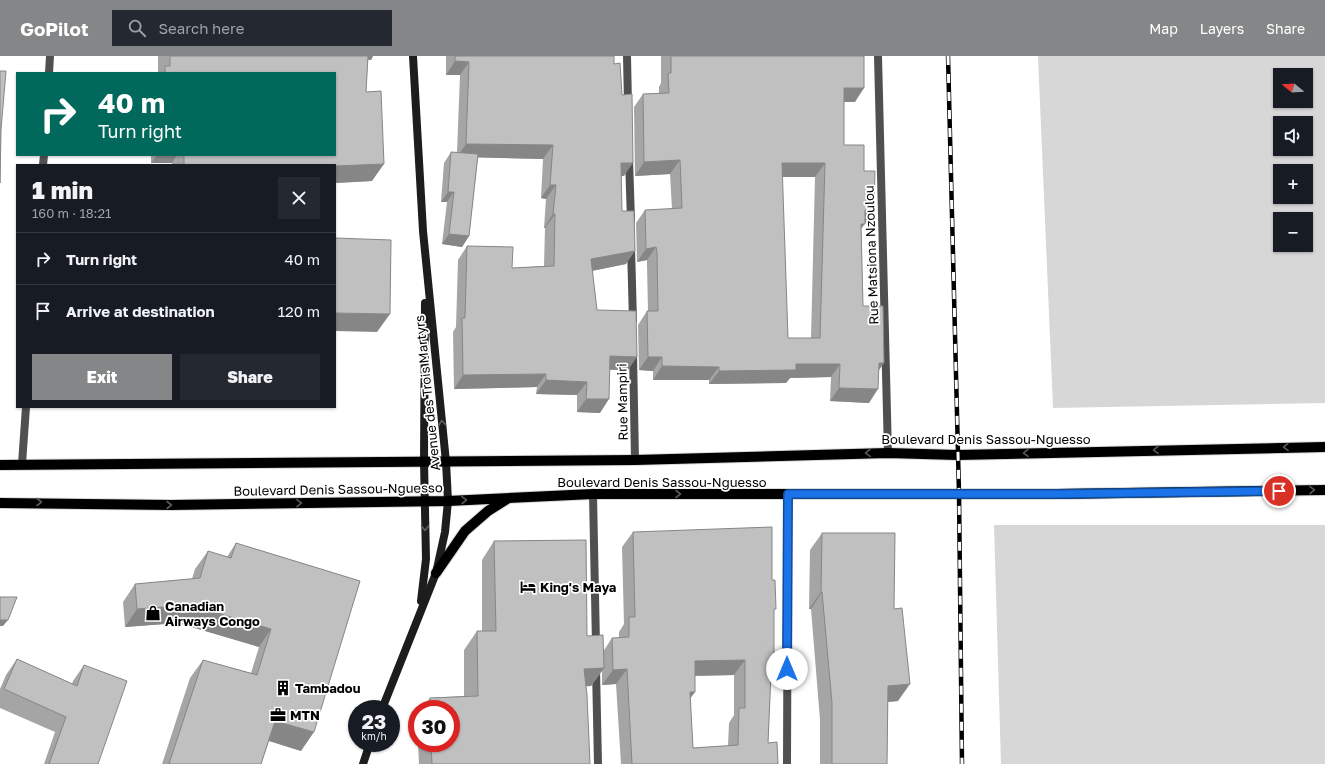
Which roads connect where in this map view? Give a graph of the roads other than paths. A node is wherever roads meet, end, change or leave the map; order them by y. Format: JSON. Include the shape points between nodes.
{"nodes":[{"id":1,"x":50,"y":56,"type":"edge"},
{"id":2,"x":413,"y":56,"type":"edge"},
{"id":3,"x":627,"y":56,"type":"edge"},
{"id":4,"x":878,"y":56,"type":"edge"},
{"id":5,"x":49,"y":72,"type":"edge"},
{"id":6,"x":628,"y":110,"type":"edge"},
{"id":7,"x":629,"y":150,"type":"edge"},
{"id":8,"x":426,"y":264,"type":"junction"},
{"id":9,"x":26,"y":408,"type":"edge"},
{"id":10,"x":1325,"y":446,"type":"edge"},
{"id":11,"x":888,"y":453,"type":"junction"},
{"id":12,"x":635,"y":460,"type":"junction"},
{"id":13,"x":424,"y":461,"type":"junction"},
{"id":14,"x":446,"y":462,"type":"junction"},
{"id":15,"x":22,"y":464,"type":"junction"},
{"id":16,"x":0,"y":465,"type":"edge"},
{"id":17,"x":1325,"y":490,"type":"edge"},
{"id":18,"x":593,"y":494,"type":"junction"},
{"id":19,"x":788,"y":494,"type":"junction"},
{"id":20,"x":508,"y":498,"type":"junction"},
{"id":21,"x":425,"y":500,"type":"junction"},
{"id":22,"x":448,"y":501,"type":"junction"},
{"id":23,"x":0,"y":503,"type":"edge"},
{"id":24,"x":436,"y":573,"type":"junction"},
{"id":25,"x":420,"y":612,"type":"junction"},
{"id":26,"x":386,"y":700,"type":"edge"},
{"id":27,"x":367,"y":752,"type":"edge"},
{"id":28,"x":363,"y":764,"type":"edge"},
{"id":29,"x":598,"y":764,"type":"edge"},
{"id":30,"x":787,"y":764,"type":"edge"}],
"edges":[{"from":1,"to":5,"type":"street"},
{"from":2,"to":8,"type":"main road","name":"Avenue des Trois Martyrs"},
{"from":3,"to":6,"type":"street"},
{"from":4,"to":11,"type":"street","name":"Rue Matsiona Nzoulou"},
{"from":7,"to":12,"type":"street","name":"Rue Mampiri"},
{"from":8,"to":13,"type":"main road","name":"Avenue des Trois Martyrs"},
{"from":14,"to":8,"type":"main road","name":"Avenue des Trois Martyrs","one_way":true},
{"from":9,"to":15,"type":"street"},
{"from":10,"to":11,"type":"main road","name":"Boulevard Denis Sassou-Nguesso","one_way":true,"via":[[965,454]]},
{"from":11,"to":12,"type":"main road","name":"Boulevard Denis Sassou-Nguesso","one_way":true},
{"from":12,"to":14,"type":"main road","name":"Boulevard Denis Sassou-Nguesso"},
{"from":13,"to":14,"type":"main road","name":"Boulevard Denis Sassou-Nguesso"},
{"from":13,"to":15,"type":"main road","name":"Boulevard Denis Sassou-Nguesso"},
{"from":13,"to":21,"type":"main road","name":"Avenue des Trois Martyrs"},
{"from":14,"to":22,"type":"main road","name":"Avenue des Trois Martyrs"},
{"from":15,"to":16,"type":"main road","name":"Boulevard Denis Sassou-Nguesso"},
{"from":19,"to":17,"type":"main road","name":"Boulevard Denis Sassou-Nguesso","one_way":true},
{"from":18,"to":19,"type":"main road","name":"Boulevard Denis Sassou-Nguesso","one_way":true},
{"from":18,"to":20,"type":"main road","name":"Boulevard Denis Sassou-Nguesso"},
{"from":18,"to":29,"type":"street"},
{"from":19,"to":30,"type":"street"},
{"from":22,"to":20,"type":"main road","name":"Boulevard Denis Sassou-Nguesso","one_way":true},
{"from":20,"to":24,"type":"main road","via":[[465,531]]},
{"from":21,"to":22,"type":"main road","name":"Boulevard Denis Sassou-Nguesso"},
{"from":23,"to":21,"type":"main road","name":"Boulevard Denis Sassou-Nguesso","one_way":true,"via":[[171,505]]},
{"from":21,"to":25,"type":"main road","name":"Avenue des Trois Martyrs","one_way":true,"via":[[426,559]]},
{"from":22,"to":24,"type":"main road","name":"Avenue des Trois Martyrs","via":[[445,532]]},
{"from":24,"to":25,"type":"main road","name":"Avenue des Trois Martyrs"},
{"from":25,"to":26,"type":"main road","name":"Avenue des Trois Martyrs"},
{"from":27,"to":28,"type":"main road"}]}
